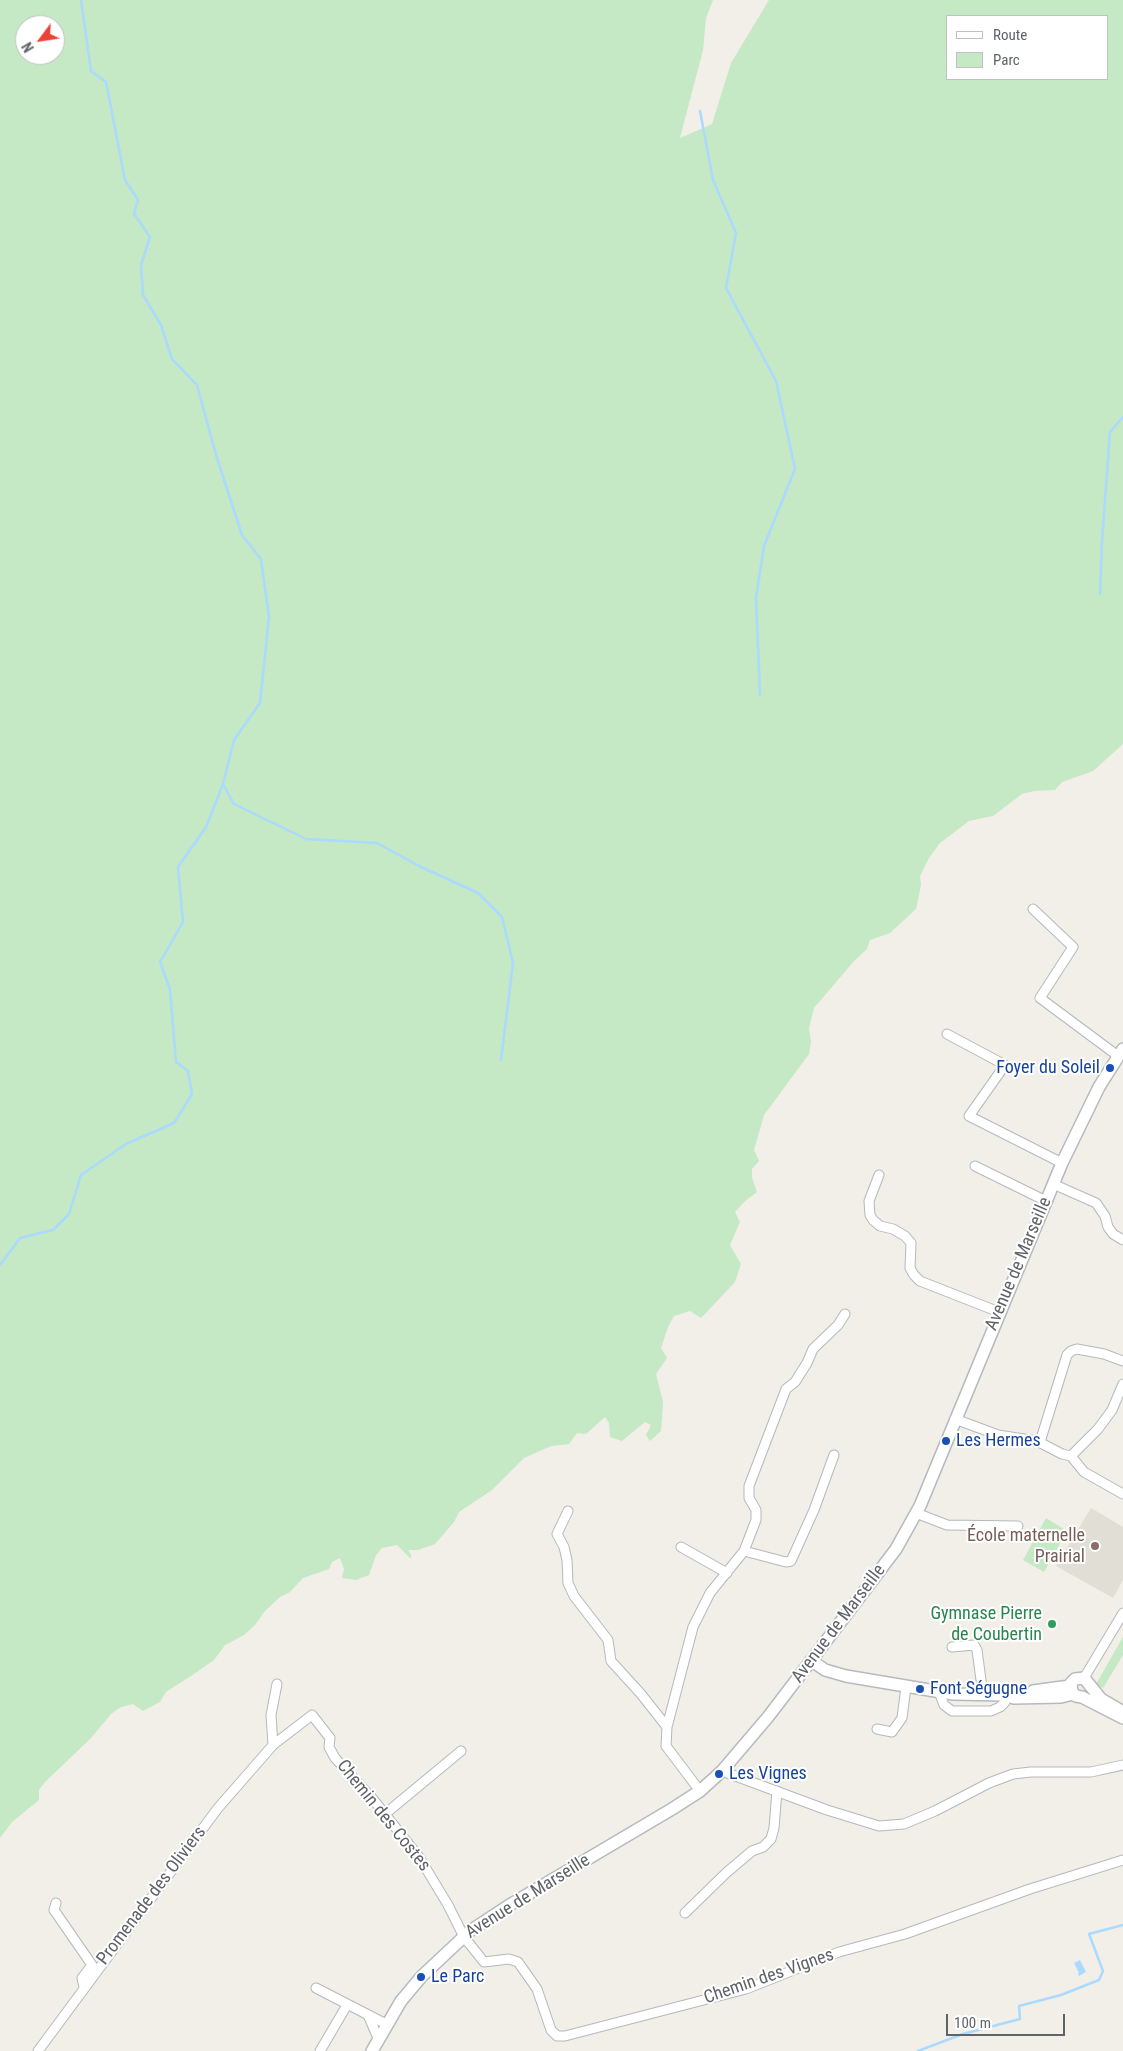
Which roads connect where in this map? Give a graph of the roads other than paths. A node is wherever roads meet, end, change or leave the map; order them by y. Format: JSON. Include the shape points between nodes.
{"nodes":[{"id":1,"x":1033,"y":909,"type":"dead end"},
{"id":2,"x":947,"y":1034,"type":"dead end"},
{"id":3,"x":1120,"y":1053,"type":"edge"},
{"id":4,"x":1062,"y":1163,"type":"junction"},
{"id":5,"x":975,"y":1166,"type":"dead end"},
{"id":6,"x":879,"y":1175,"type":"dead end"},
{"id":7,"x":1053,"y":1184,"type":"junction"},
{"id":8,"x":1046,"y":1201,"type":"junction"},
{"id":9,"x":1123,"y":1240,"type":"edge"},
{"id":10,"x":998,"y":1312,"type":"junction"},
{"id":11,"x":845,"y":1314,"type":"dead end"},
{"id":12,"x":1123,"y":1361,"type":"edge"},
{"id":13,"x":1123,"y":1384,"type":"edge"},
{"id":14,"x":955,"y":1419,"type":"junction"},
{"id":15,"x":1040,"y":1442,"type":"junction"},
{"id":16,"x":834,"y":1455,"type":"dead end"},
{"id":17,"x":1072,"y":1456,"type":"junction"},
{"id":18,"x":1123,"y":1494,"type":"edge"},
{"id":19,"x":568,"y":1511,"type":"dead end"},
{"id":20,"x":916,"y":1512,"type":"junction"},
{"id":21,"x":1018,"y":1526,"type":"dead end"},
{"id":22,"x":681,"y":1547,"type":"dead end"},
{"id":23,"x":744,"y":1551,"type":"junction"},
{"id":24,"x":727,"y":1573,"type":"junction"},
{"id":25,"x":1123,"y":1613,"type":"edge"},
{"id":26,"x":952,"y":1647,"type":"dead end"},
{"id":27,"x":812,"y":1661,"type":"junction"},
{"id":28,"x":1087,"y":1683,"type":"junction"},
{"id":29,"x":277,"y":1684,"type":"dead end"},
{"id":30,"x":906,"y":1687,"type":"junction"},
{"id":31,"x":939,"y":1692,"type":"junction"},
{"id":32,"x":1075,"y":1692,"type":"junction"},
{"id":33,"x":983,"y":1695,"type":"junction"},
{"id":34,"x":1004,"y":1695,"type":"junction"},
{"id":35,"x":1123,"y":1712,"type":"edge"},
{"id":36,"x":1123,"y":1718,"type":"edge"},
{"id":37,"x":667,"y":1727,"type":"junction"},
{"id":38,"x":877,"y":1729,"type":"dead end"},
{"id":39,"x":273,"y":1745,"type":"junction"},
{"id":40,"x":461,"y":1751,"type":"dead end"},
{"id":41,"x":1123,"y":1765,"type":"edge"},
{"id":42,"x":722,"y":1771,"type":"junction"},
{"id":43,"x":700,"y":1791,"type":"junction"},
{"id":44,"x":777,"y":1791,"type":"junction"},
{"id":45,"x":385,"y":1814,"type":"junction"},
{"id":46,"x":1123,"y":1860,"type":"edge"},
{"id":47,"x":56,"y":1903,"type":"dead end"},
{"id":48,"x":685,"y":1913,"type":"dead end"},
{"id":49,"x":464,"y":1937,"type":"junction"},
{"id":50,"x":84,"y":1987,"type":"junction"},
{"id":51,"x":316,"y":1988,"type":"dead end"},
{"id":52,"x":347,"y":2005,"type":"junction"},
{"id":53,"x":368,"y":2015,"type":"junction"},
{"id":54,"x":386,"y":2024,"type":"junction"},
{"id":55,"x":378,"y":2038,"type":"junction"},
{"id":56,"x":38,"y":2051,"type":"edge"},
{"id":57,"x":320,"y":2051,"type":"edge"},
{"id":58,"x":372,"y":2051,"type":"edge"}],
"edges":[{"from":1,"to":3,"type":"street","via":[[1073,947],[1040,998]]},
{"from":2,"to":4,"type":"street","via":[[1004,1065],[969,1116]]},
{"from":3,"to":4,"type":"street","name":"Avenue de Marseille","via":[[1099,1087]]},
{"from":4,"to":7,"type":"street","name":"Avenue de Marseille"},
{"from":5,"to":8,"type":"street"},
{"from":6,"to":10,"type":"street","via":[[869,1201],[870,1215],[880,1226],[893,1229],[911,1243],[910,1268],[914,1275]]},
{"from":7,"to":8,"type":"street","name":"Avenue de Marseille"},
{"from":7,"to":9,"type":"street","via":[[1096,1204],[1108,1227]]},
{"from":8,"to":10,"type":"street","name":"Avenue de Marseille"},
{"from":10,"to":14,"type":"street","name":"Avenue de Marseille"},
{"from":11,"to":23,"type":"street","via":[[838,1326],[813,1349],[799,1376],[786,1389],[750,1486],[749,1498],[756,1510],[756,1520]]},
{"from":12,"to":15,"type":"street","via":[[1104,1354],[1077,1349],[1071,1351]]},
{"from":13,"to":17,"type":"street","via":[[1112,1410]]},
{"from":14,"to":15,"type":"street","via":[[998,1435]]},
{"from":14,"to":20,"type":"street","name":"Avenue de Marseille"},
{"from":15,"to":17,"type":"street"},
{"from":16,"to":23,"type":"street","via":[[791,1561]]},
{"from":17,"to":18,"type":"street","via":[[1084,1472]]},
{"from":19,"to":37,"type":"street","via":[[556,1534],[564,1547],[568,1583],[574,1596],[608,1640],[611,1661]]},
{"from":20,"to":21,"type":"street","via":[[947,1525]]},
{"from":20,"to":27,"type":"street","name":"Avenue de Marseille","via":[[896,1549]]},
{"from":22,"to":24,"type":"street"},
{"from":23,"to":24,"type":"street"},
{"from":24,"to":37,"type":"street","via":[[710,1593],[693,1628]]},
{"from":25,"to":28,"type":"street"},
{"from":26,"to":33,"type":"street","via":[[974,1645]]},
{"from":27,"to":30,"type":"street","via":[[836,1674]]},
{"from":27,"to":42,"type":"street","name":"Avenue de Marseille"},
{"from":28,"to":32,"type":"street","via":[[1087,1694]]},
{"from":28,"to":32,"type":"street","via":[[1075,1678]]},
{"from":28,"to":35,"type":"street","via":[[1101,1699]]},
{"from":29,"to":39,"type":"street","via":[[271,1715]]},
{"from":30,"to":31,"type":"street"},
{"from":30,"to":38,"type":"street","via":[[902,1718],[892,1732]]},
{"from":31,"to":33,"type":"street"},
{"from":31,"to":34,"type":"street","via":[[944,1705],[952,1711],[991,1711],[1005,1702]]},
{"from":32,"to":34,"type":"street","via":[[1062,1697],[1014,1698]]},
{"from":32,"to":36,"type":"street"},
{"from":33,"to":34,"type":"street"},
{"from":37,"to":43,"type":"street","via":[[666,1746]]},
{"from":39,"to":45,"type":"street","name":"Chemin des Costes","via":[[312,1715],[330,1738],[329,1747],[335,1758]]},
{"from":39,"to":50,"type":"street","name":"Promenade des Oliviers","via":[[218,1808]]},
{"from":40,"to":45,"type":"street"},
{"from":41,"to":44,"type":"street","via":[[1091,1772],[1013,1774],[904,1824],[885,1826],[868,1824]]},
{"from":42,"to":43,"type":"street","name":"Avenue de Marseille"},
{"from":42,"to":44,"type":"street"},
{"from":43,"to":49,"type":"street","name":"Avenue de Marseille","via":[[508,1906]]},
{"from":44,"to":48,"type":"street","via":[[771,1839],[726,1873]]},
{"from":45,"to":49,"type":"street","name":"Chemin des Costes","via":[[434,1880]]},
{"from":46,"to":49,"type":"street","name":"Chemin des Vignes","via":[[905,1934],[839,1952],[746,1989],[565,2036],[557,2036],[551,2030],[537,1990],[518,1962],[484,1962]]},
{"from":47,"to":50,"type":"street","via":[[54,1910],[92,1965],[82,1978]]},
{"from":49,"to":54,"type":"street","name":"Avenue de Marseille","via":[[422,1976]]},
{"from":50,"to":56,"type":"street","name":"Promenade des Oliviers"},
{"from":51,"to":52,"type":"street"},
{"from":52,"to":53,"type":"street"},
{"from":52,"to":57,"type":"street"},
{"from":53,"to":54,"type":"street"},
{"from":53,"to":55,"type":"street"},
{"from":54,"to":55,"type":"street","name":"Avenue de Marseille"},
{"from":55,"to":58,"type":"street","name":"Avenue de Marseille"}]}
